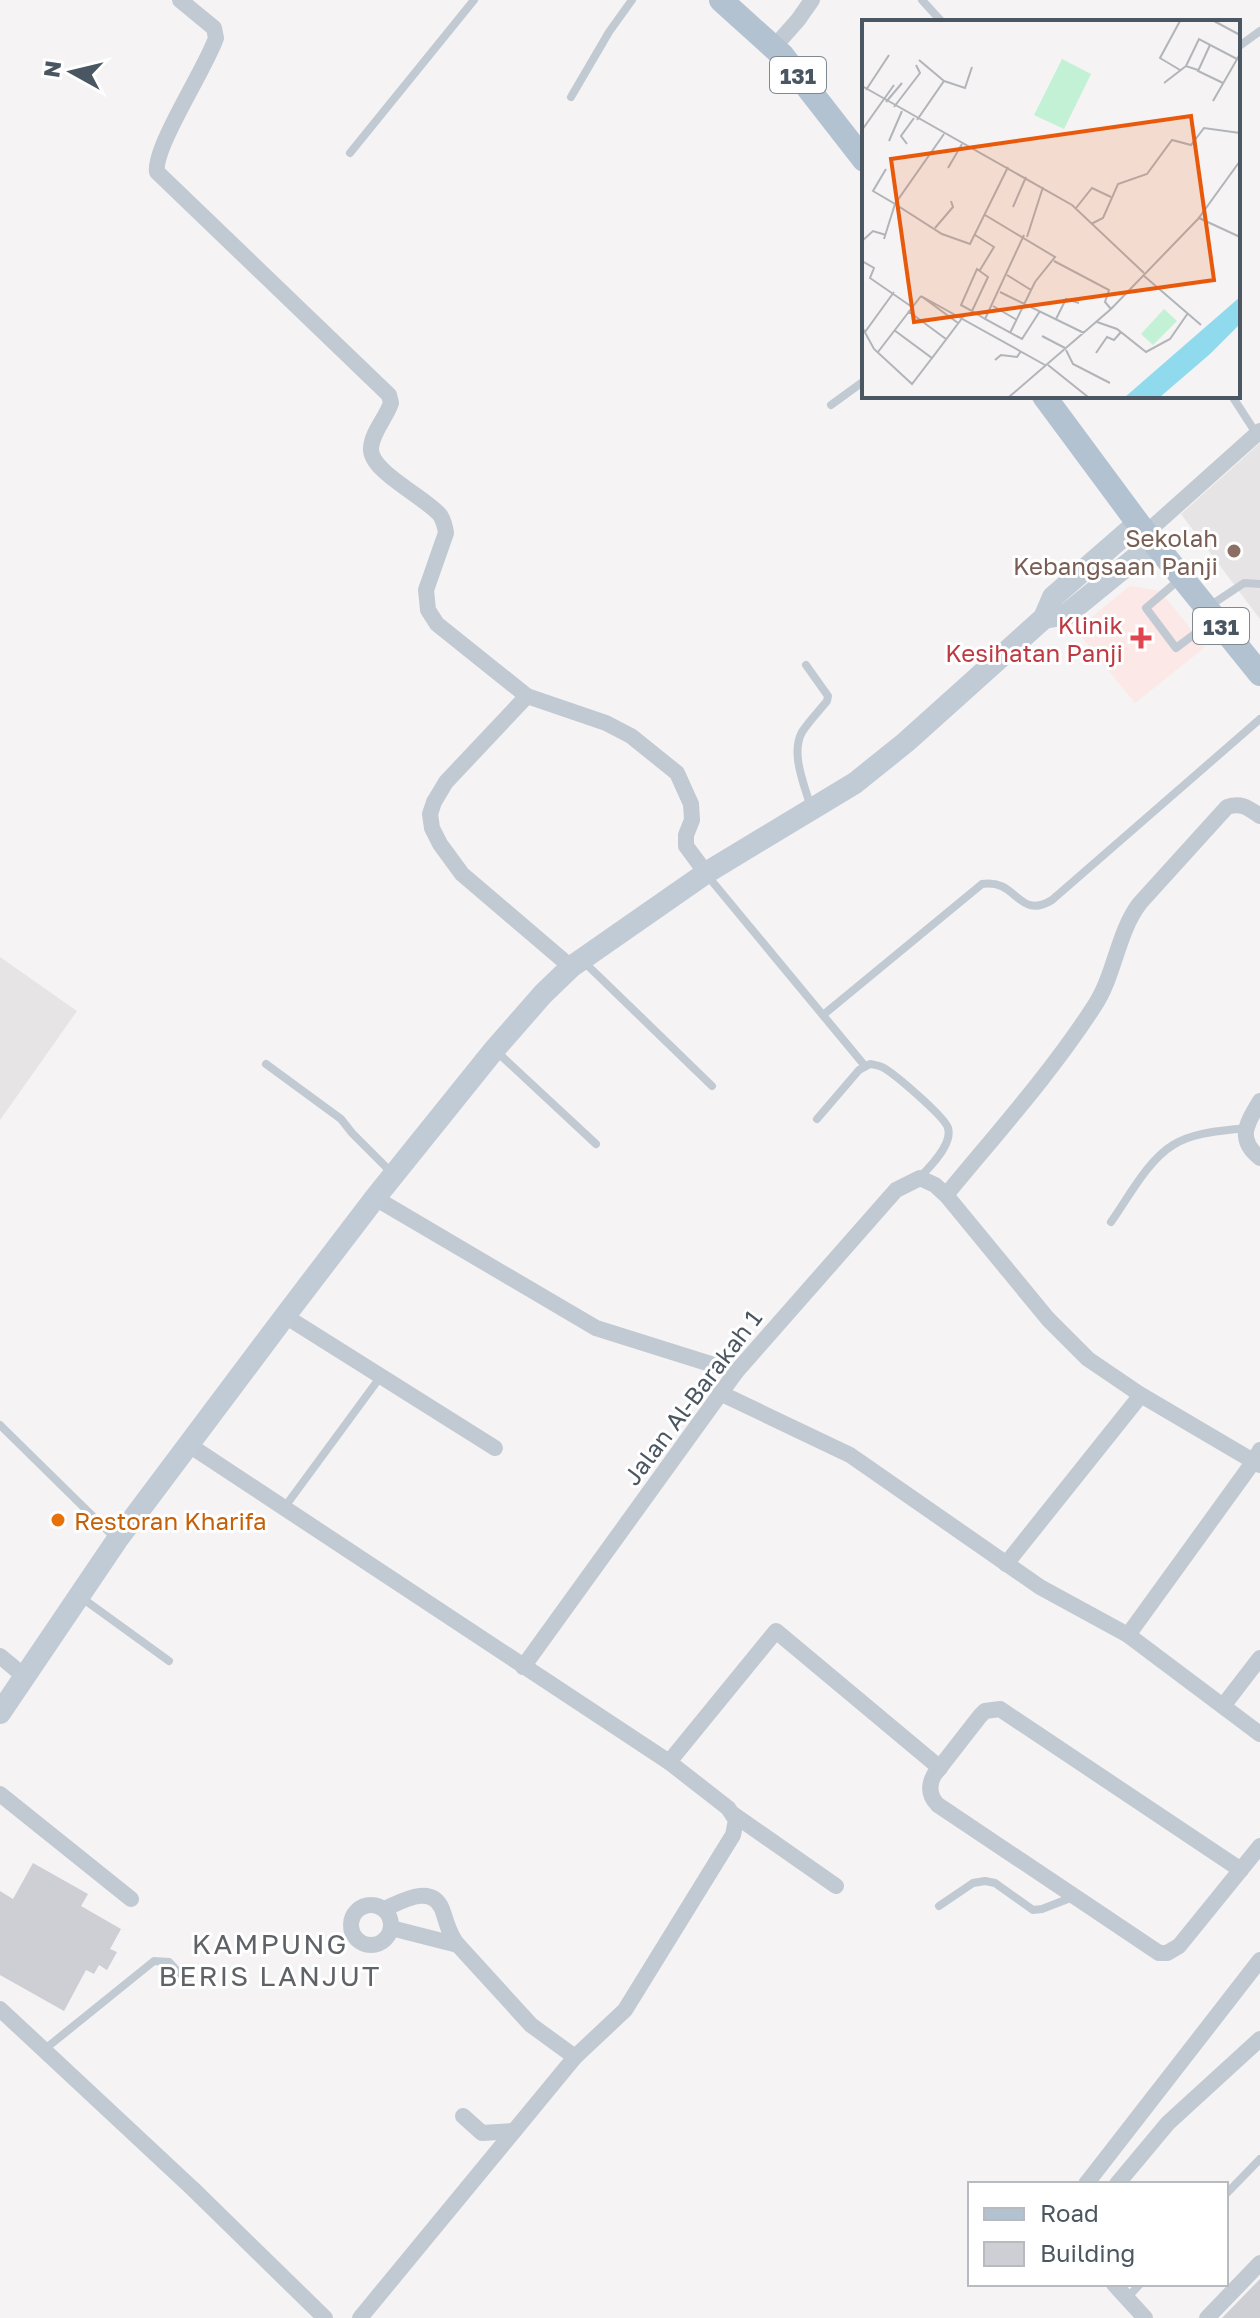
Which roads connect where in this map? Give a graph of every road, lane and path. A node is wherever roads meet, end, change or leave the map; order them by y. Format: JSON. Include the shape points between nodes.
{"nodes":[{"id":1,"x":180,"y":0,"type":"edge"},
{"id":2,"x":474,"y":0,"type":"edge"},
{"id":3,"x":632,"y":0,"type":"edge"},
{"id":4,"x":721,"y":0,"type":"edge"},
{"id":5,"x":812,"y":0,"type":"edge"},
{"id":6,"x":922,"y":0,"type":"edge"},
{"id":7,"x":940,"y":20,"type":"edge"},
{"id":8,"x":1260,"y":31,"type":"edge"},
{"id":9,"x":1240,"y":46,"type":"edge"},
{"id":10,"x":774,"y":47,"type":"junction"},
{"id":11,"x":571,"y":97,"type":"dead end"},
{"id":12,"x":350,"y":153,"type":"dead end"},
{"id":13,"x":862,"y":157,"type":"edge"},
{"id":14,"x":862,"y":382,"type":"edge"},
{"id":15,"x":1045,"y":398,"type":"edge"},
{"id":16,"x":1233,"y":398,"type":"edge"},
{"id":17,"x":831,"y":405,"type":"dead end"},
{"id":18,"x":1258,"y":432,"type":"edge"},
{"id":19,"x":1146,"y":533,"type":"junction"},
{"id":20,"x":1182,"y":578,"type":"junction"},
{"id":21,"x":1260,"y":584,"type":"edge"},
{"id":22,"x":1211,"y":613,"type":"junction"},
{"id":23,"x":806,"y":665,"type":"dead end"},
{"id":24,"x":1260,"y":674,"type":"edge"},
{"id":25,"x":527,"y":696,"type":"junction"},
{"id":26,"x":1260,"y":719,"type":"edge"},
{"id":27,"x":812,"y":809,"type":"junction"},
{"id":28,"x":1260,"y":816,"type":"edge"},
{"id":29,"x":706,"y":873,"type":"junction"},
{"id":30,"x":577,"y":963,"type":"junction"},
{"id":31,"x":823,"y":1015,"type":"junction"},
{"id":32,"x":494,"y":1050,"type":"junction"},
{"id":33,"x":266,"y":1064,"type":"dead end"},
{"id":34,"x":865,"y":1066,"type":"junction"},
{"id":35,"x":712,"y":1086,"type":"dead end"},
{"id":36,"x":1260,"y":1101,"type":"edge"},
{"id":37,"x":817,"y":1119,"type":"dead end"},
{"id":38,"x":1246,"y":1128,"type":"junction"},
{"id":39,"x":596,"y":1144,"type":"dead end"},
{"id":40,"x":1260,"y":1158,"type":"edge"},
{"id":41,"x":394,"y":1175,"type":"junction"},
{"id":42,"x":920,"y":1178,"type":"junction"},
{"id":43,"x":946,"y":1195,"type":"junction"},
{"id":44,"x":375,"y":1198,"type":"junction"},
{"id":45,"x":1111,"y":1222,"type":"dead end"},
{"id":46,"x":285,"y":1316,"type":"junction"},
{"id":47,"x":736,"y":1372,"type":"junction"},
{"id":48,"x":381,"y":1376,"type":"junction"},
{"id":49,"x":720,"y":1393,"type":"junction"},
{"id":50,"x":1141,"y":1395,"type":"junction"},
{"id":51,"x":0,"y":1425,"type":"edge"},
{"id":52,"x":189,"y":1445,"type":"junction"},
{"id":53,"x":495,"y":1448,"type":"dead end"},
{"id":54,"x":1258,"y":1459,"type":"edge"},
{"id":55,"x":284,"y":1508,"type":"junction"},
{"id":56,"x":117,"y":1540,"type":"junction"},
{"id":57,"x":1006,"y":1564,"type":"junction"},
{"id":58,"x":78,"y":1596,"type":"junction"},
{"id":59,"x":1128,"y":1635,"type":"junction"},
{"id":60,"x":0,"y":1656,"type":"edge"},
{"id":61,"x":1260,"y":1658,"type":"edge"},
{"id":62,"x":169,"y":1661,"type":"dead end"},
{"id":63,"x":523,"y":1667,"type":"junction"},
{"id":64,"x":24,"y":1676,"type":"junction"},
{"id":65,"x":1223,"y":1706,"type":"junction"},
{"id":66,"x":0,"y":1713,"type":"edge"},
{"id":67,"x":1260,"y":1734,"type":"edge"},
{"id":68,"x":669,"y":1762,"type":"junction"},
{"id":69,"x":940,"y":1768,"type":"junction"},
{"id":70,"x":0,"y":1794,"type":"edge"},
{"id":71,"x":733,"y":1814,"type":"junction"},
{"id":72,"x":1260,"y":1846,"type":"edge"},
{"id":73,"x":1241,"y":1870,"type":"junction"},
{"id":74,"x":836,"y":1886,"type":"dead end"},
{"id":75,"x":1073,"y":1897,"type":"junction"},
{"id":76,"x":131,"y":1899,"type":"dead end"},
{"id":77,"x":939,"y":1906,"type":"dead end"},
{"id":78,"x":384,"y":1909,"type":"junction"},
{"id":79,"x":391,"y":1928,"type":"junction"},
{"id":80,"x":458,"y":1945,"type":"junction"},
{"id":81,"x":1260,"y":1960,"type":"edge"},
{"id":82,"x":189,"y":1983,"type":"dead end"},
{"id":83,"x":0,"y":2009,"type":"edge"},
{"id":84,"x":1260,"y":2039,"type":"edge"},
{"id":85,"x":45,"y":2049,"type":"junction"},
{"id":86,"x":575,"y":2057,"type":"junction"},
{"id":87,"x":463,"y":2116,"type":"dead end"},
{"id":88,"x":514,"y":2131,"type":"junction"},
{"id":89,"x":1260,"y":2159,"type":"edge"},
{"id":90,"x":1088,"y":2182,"type":"edge"},
{"id":91,"x":1119,"y":2182,"type":"edge"},
{"id":92,"x":1228,"y":2192,"type":"edge"},
{"id":93,"x":1260,"y":2263,"type":"edge"},
{"id":94,"x":1116,"y":2286,"type":"edge"},
{"id":95,"x":1138,"y":2286,"type":"edge"},
{"id":96,"x":1127,"y":2298,"type":"junction"},
{"id":97,"x":1143,"y":2317,"type":"edge"},
{"id":98,"x":325,"y":2318,"type":"edge"},
{"id":99,"x":360,"y":2318,"type":"edge"},
{"id":100,"x":1207,"y":2318,"type":"edge"}],
"edges":[{"from":1,"to":25,"type":"street","via":[[214,28],[216,38],[165,142],[157,172],[389,395],[391,403],[371,444],[373,459],[441,516],[446,533],[426,590],[428,610],[437,624]]},
{"from":2,"to":12,"type":"lane"},
{"from":3,"to":11,"type":"lane"},
{"from":4,"to":10,"type":"main road","number":"131"},
{"from":5,"to":10,"type":"street"},
{"from":6,"to":7,"type":"lane"},
{"from":8,"to":9,"type":"lane"},
{"from":10,"to":13,"type":"main road","number":"131"},
{"from":14,"to":17,"type":"lane"},
{"from":15,"to":19,"type":"main road","number":"131"},
{"from":16,"to":18,"type":"lane"},
{"from":18,"to":19,"type":"street"},
{"from":19,"to":20,"type":"main road","number":"131"},
{"from":19,"to":27,"type":"street","via":[[1067,614],[1044,618],[906,742]]},
{"from":20,"to":22,"type":"main road","number":"131"},
{"from":20,"to":22,"type":"lane","via":[[1146,608],[1176,648]]},
{"from":21,"to":22,"type":"lane","via":[[1244,583]]},
{"from":22,"to":24,"type":"main road","number":"131"},
{"from":23,"to":27,"type":"lane","via":[[828,696],[801,734],[798,749]]},
{"from":25,"to":29,"type":"street","via":[[606,723],[677,773],[691,804],[686,846]]},
{"from":25,"to":30,"type":"street","via":[[446,782],[430,814],[432,828],[462,874]]},
{"from":26,"to":31,"type":"lane","via":[[1052,900],[1029,905],[998,883],[982,884]]},
{"from":27,"to":29,"type":"street"},
{"from":28,"to":43,"type":"street","via":[[1243,805],[1227,807],[1140,903],[1096,1004]]},
{"from":29,"to":30,"type":"street"},
{"from":29,"to":31,"type":"lane"},
{"from":30,"to":32,"type":"street"},
{"from":30,"to":35,"type":"lane"},
{"from":31,"to":34,"type":"lane"},
{"from":32,"to":39,"type":"lane"},
{"from":32,"to":41,"type":"street"},
{"from":33,"to":41,"type":"lane","via":[[341,1119]]},
{"from":34,"to":37,"type":"lane"},
{"from":34,"to":42,"type":"lane","via":[[884,1068],[939,1114],[948,1129],[937,1161]]},
{"from":36,"to":38,"type":"street"},
{"from":38,"to":40,"type":"street","via":[[1247,1143]]},
{"from":38,"to":45,"type":"lane","via":[[1209,1132],[1175,1144],[1157,1158]]},
{"from":41,"to":44,"type":"street"},
{"from":42,"to":43,"type":"street"},
{"from":42,"to":47,"type":"street","name":"Jalan Al-Barakah 1","via":[[896,1190]]},
{"from":43,"to":50,"type":"street","via":[[1070,1342]]},
{"from":44,"to":46,"type":"street"},
{"from":44,"to":47,"type":"street","via":[[596,1328]]},
{"from":46,"to":48,"type":"street"},
{"from":46,"to":52,"type":"street"},
{"from":47,"to":49,"type":"street","name":"Jalan Al-Barakah 1"},
{"from":48,"to":53,"type":"street"},
{"from":48,"to":55,"type":"lane"},
{"from":49,"to":57,"type":"street","via":[[850,1455]]},
{"from":49,"to":63,"type":"street","name":"Jalan Al-Barakah 1"},
{"from":50,"to":54,"type":"street"},
{"from":50,"to":57,"type":"street"},
{"from":51,"to":56,"type":"lane"},
{"from":52,"to":55,"type":"street"},
{"from":52,"to":56,"type":"street"},
{"from":54,"to":59,"type":"street"},
{"from":55,"to":63,"type":"street"},
{"from":56,"to":58,"type":"street"},
{"from":57,"to":59,"type":"street"},
{"from":58,"to":62,"type":"lane"},
{"from":58,"to":64,"type":"street"},
{"from":59,"to":65,"type":"street"},
{"from":60,"to":64,"type":"street"},
{"from":61,"to":65,"type":"street"},
{"from":63,"to":68,"type":"street"},
{"from":64,"to":66,"type":"street"},
{"from":65,"to":67,"type":"street"},
{"from":68,"to":69,"type":"street","via":[[776,1631]]},
{"from":68,"to":71,"type":"street"},
{"from":69,"to":73,"type":"street","via":[[985,1711],[1000,1709]]},
{"from":69,"to":75,"type":"street","via":[[930,1786],[933,1800]]},
{"from":70,"to":76,"type":"street"},
{"from":71,"to":74,"type":"street"},
{"from":71,"to":86,"type":"street","via":[[733,1835],[625,2010]]},
{"from":72,"to":73,"type":"street"},
{"from":73,"to":75,"type":"street","via":[[1179,1946],[1167,1953],[1152,1950]]},
{"from":75,"to":77,"type":"lane","via":[[1033,1910],[985,1881]]},
{"from":78,"to":79,"type":"street"},
{"from":78,"to":79,"type":"street","via":[[361,1907],[353,1916],[352,1933],[371,1946],[382,1943]]},
{"from":78,"to":80,"type":"street","via":[[417,1896],[432,1898]]},
{"from":79,"to":80,"type":"street"},
{"from":80,"to":86,"type":"street","via":[[531,2025]]},
{"from":81,"to":90,"type":"street"},
{"from":82,"to":85,"type":"lane","via":[[169,1962],[154,1961]]},
{"from":83,"to":85,"type":"street"},
{"from":84,"to":91,"type":"street","via":[[1168,2123]]},
{"from":85,"to":98,"type":"street"},
{"from":86,"to":88,"type":"street"},
{"from":87,"to":88,"type":"street","via":[[482,2133]]},
{"from":88,"to":99,"type":"street"},
{"from":89,"to":92,"type":"lane"},
{"from":93,"to":100,"type":"street"},
{"from":94,"to":96,"type":"street"},
{"from":95,"to":96,"type":"lane"},
{"from":96,"to":97,"type":"street"}]}
